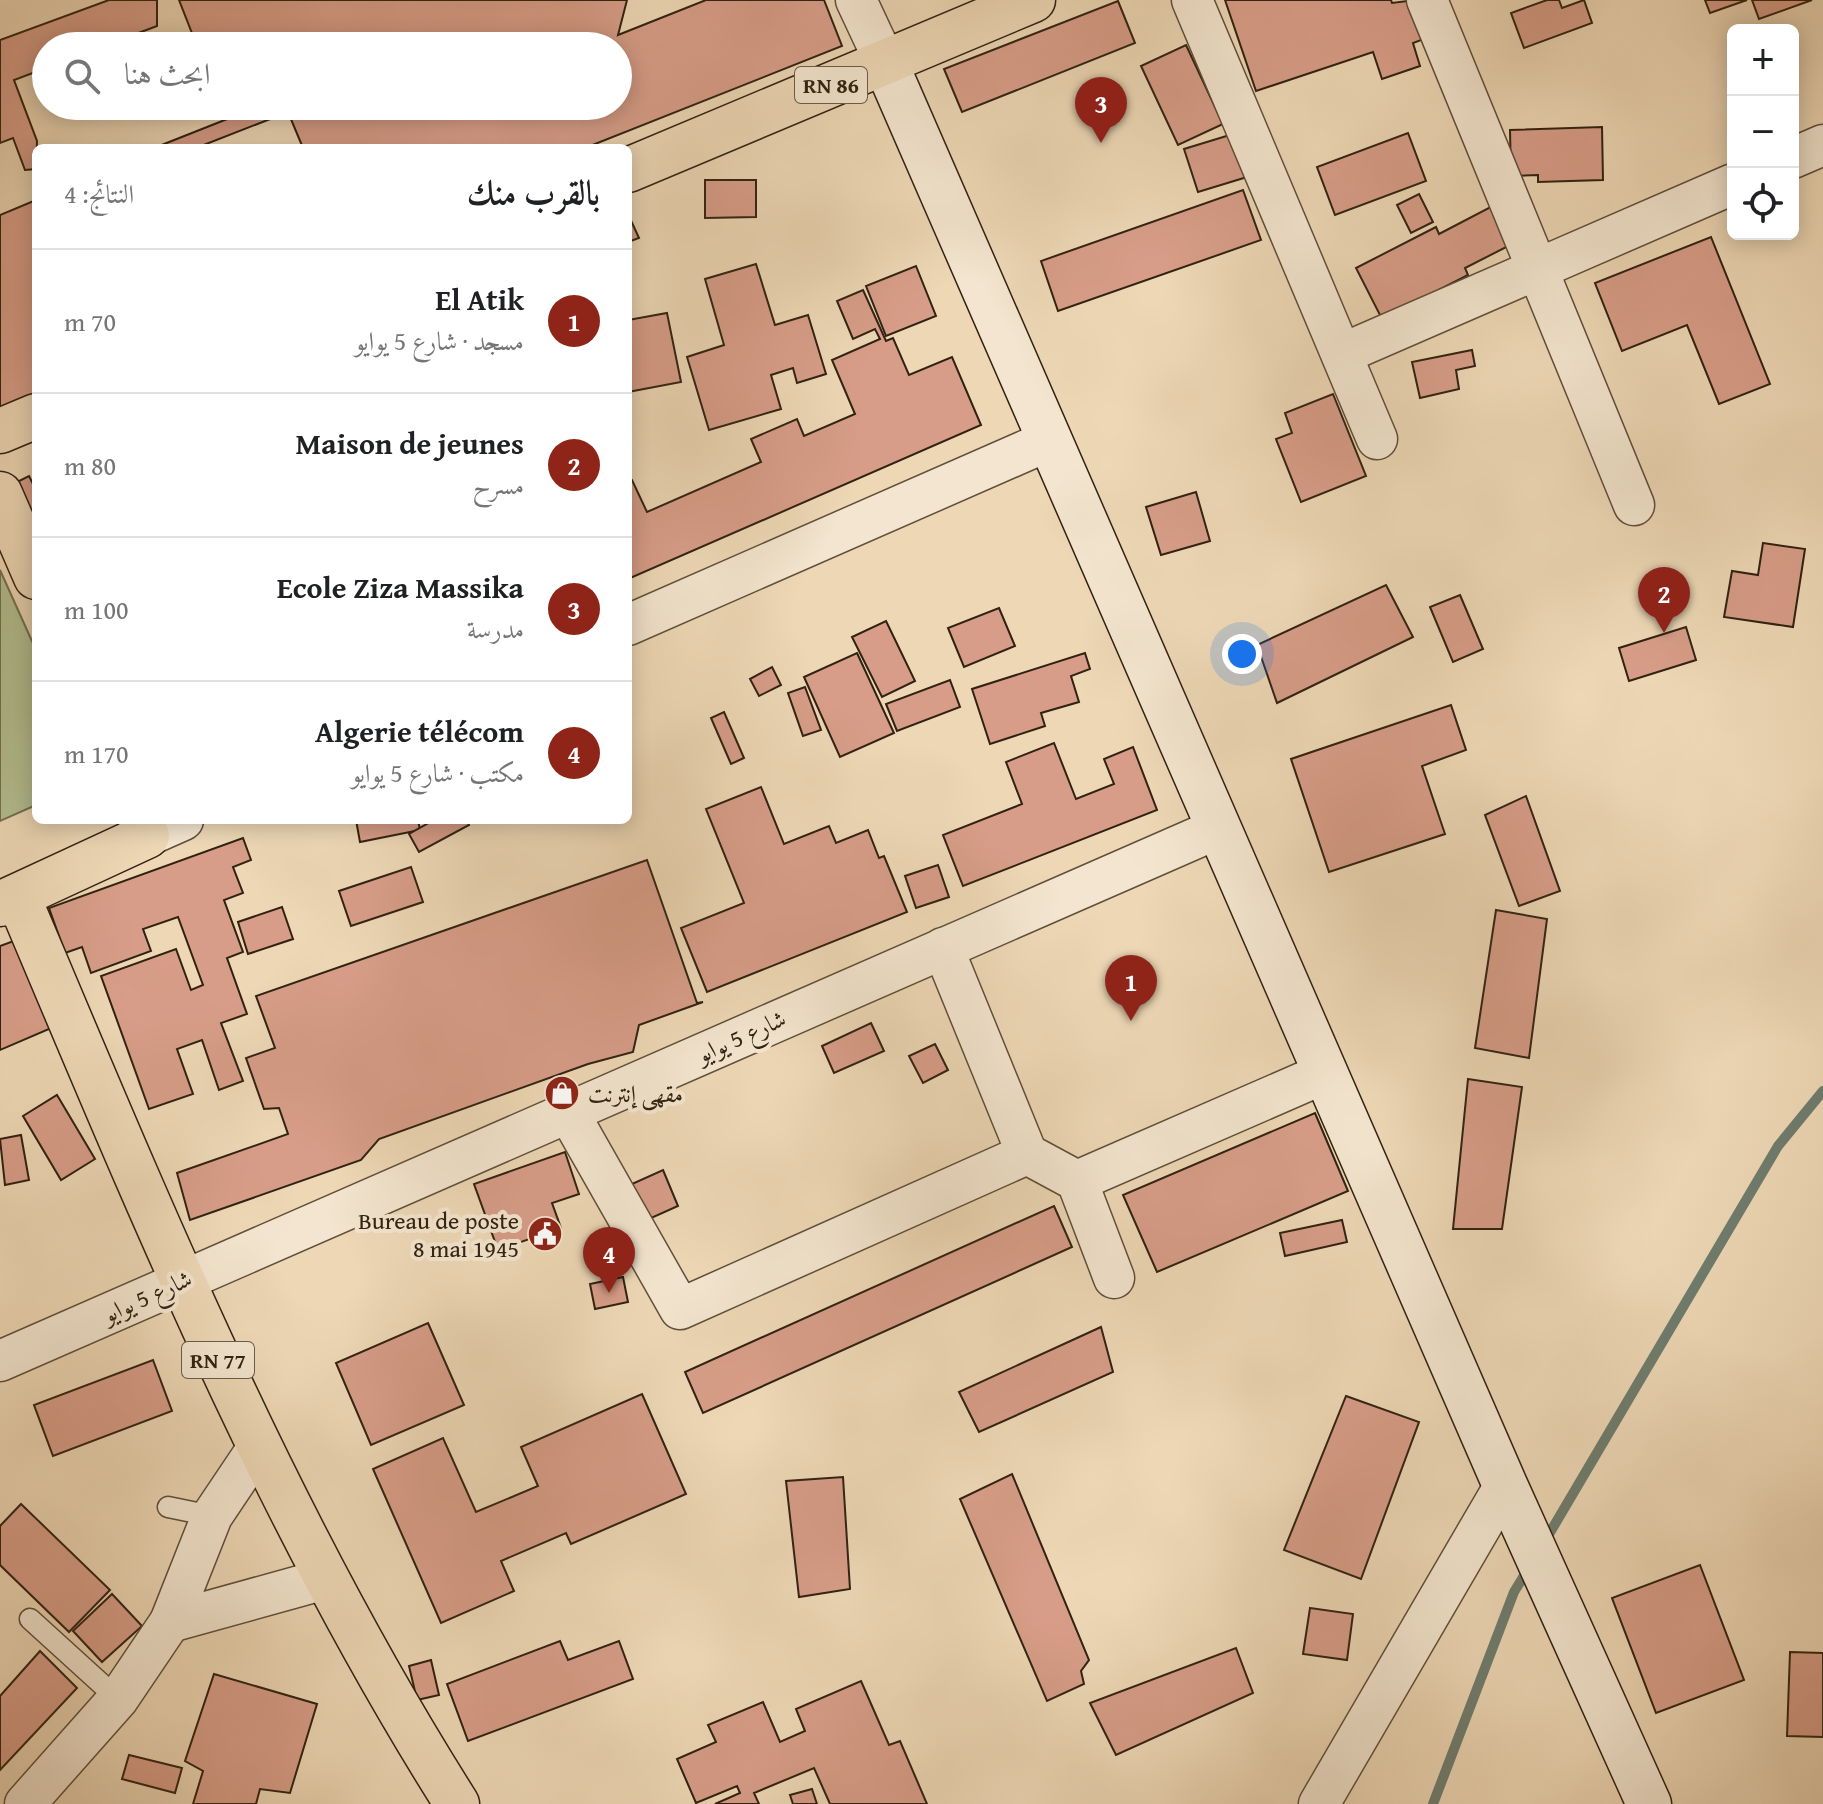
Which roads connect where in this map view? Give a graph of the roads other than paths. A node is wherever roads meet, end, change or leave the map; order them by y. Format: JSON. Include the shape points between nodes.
{"nodes":[{"id":1,"x":856,"y":0,"type":"edge"},
{"id":2,"x":1033,"y":0,"type":"edge"},
{"id":3,"x":1192,"y":0,"type":"edge"},
{"id":4,"x":1427,"y":0,"type":"edge"},
{"id":5,"x":885,"y":62,"type":"junction"},
{"id":6,"x":1823,"y":145,"type":"edge"},
{"id":7,"x":1799,"y":155,"type":"edge"},
{"id":8,"x":632,"y":168,"type":"edge"},
{"id":9,"x":1727,"y":187,"type":"edge"},
{"id":10,"x":1537,"y":267,"type":"junction"},
{"id":11,"x":1342,"y":354,"type":"junction"},
{"id":12,"x":32,"y":418,"type":"edge"},
{"id":13,"x":0,"y":431,"type":"edge"},
{"id":14,"x":1377,"y":439,"type":"dead end"},
{"id":15,"x":1050,"y":440,"type":"junction"},
{"id":16,"x":0,"y":494,"type":"edge"},
{"id":17,"x":1634,"y":505,"type":"dead end"},
{"id":18,"x":32,"y":568,"type":"edge"},
{"id":19,"x":632,"y":623,"type":"edge"},
{"id":20,"x":157,"y":825,"type":"edge"},
{"id":21,"x":1219,"y":828,"type":"junction"},
{"id":22,"x":9,"y":901,"type":"edge"},
{"id":23,"x":943,"y":948,"type":"junction"},
{"id":24,"x":1325,"y":1073,"type":"junction"},
{"id":25,"x":568,"y":1112,"type":"junction"},
{"id":26,"x":1027,"y":1154,"type":"junction"},
{"id":27,"x":1077,"y":1181,"type":"junction"},
{"id":28,"x":1114,"y":1278,"type":"dead end"},
{"id":29,"x":180,"y":1281,"type":"junction"},
{"id":30,"x":0,"y":1361,"type":"edge"},
{"id":31,"x":259,"y":1446,"type":"junction"},
{"id":32,"x":1505,"y":1485,"type":"junction"},
{"id":33,"x":168,"y":1507,"type":"dead end"},
{"id":34,"x":212,"y":1516,"type":"junction"},
{"id":35,"x":325,"y":1579,"type":"junction"},
{"id":36,"x":30,"y":1619,"type":"dead end"},
{"id":37,"x":170,"y":1622,"type":"junction"},
{"id":38,"x":118,"y":1699,"type":"junction"},
{"id":39,"x":25,"y":1804,"type":"edge"},
{"id":40,"x":457,"y":1804,"type":"edge"},
{"id":41,"x":1319,"y":1804,"type":"edge"},
{"id":42,"x":1649,"y":1804,"type":"edge"}],
"edges":[{"from":1,"to":5,"type":"street"},
{"from":2,"to":5,"type":"main road","number":"RN 86"},
{"from":3,"to":11,"type":"street"},
{"from":4,"to":10,"type":"street"},
{"from":5,"to":8,"type":"main road","number":"RN 86"},
{"from":5,"to":15,"type":"main road"},
{"from":6,"to":7,"type":"street"},
{"from":9,"to":10,"type":"street"},
{"from":10,"to":11,"type":"street"},
{"from":10,"to":17,"type":"street"},
{"from":11,"to":14,"type":"street"},
{"from":12,"to":13,"type":"main road"},
{"from":15,"to":19,"type":"street"},
{"from":15,"to":21,"type":"main road"},
{"from":16,"to":18,"type":"main road"},
{"from":20,"to":22,"type":"main road"},
{"from":21,"to":23,"type":"street","name":"شارع 5 يوايو"},
{"from":21,"to":24,"type":"main road"},
{"from":22,"to":29,"type":"main road","number":"RN 77"},
{"from":23,"to":25,"type":"street","name":"شارع 5 يوايو"},
{"from":23,"to":26,"type":"street"},
{"from":24,"to":27,"type":"street"},
{"from":24,"to":32,"type":"main road"},
{"from":25,"to":26,"type":"street","via":[[680,1309]]},
{"from":25,"to":29,"type":"street","name":"شارع 5 يوايو"},
{"from":26,"to":27,"type":"street"},
{"from":27,"to":28,"type":"street"},
{"from":29,"to":30,"type":"street","name":"شارع 5 يوايو"},
{"from":29,"to":31,"type":"main road","number":"RN 77"},
{"from":31,"to":34,"type":"street"},
{"from":31,"to":35,"type":"main road","number":"RN 77"},
{"from":32,"to":41,"type":"street"},
{"from":32,"to":42,"type":"main road"},
{"from":33,"to":34,"type":"lane"},
{"from":34,"to":37,"type":"street"},
{"from":35,"to":37,"type":"street"},
{"from":35,"to":40,"type":"main road","number":"RN 77"},
{"from":36,"to":38,"type":"lane"},
{"from":37,"to":38,"type":"street"},
{"from":38,"to":39,"type":"street"}]}
